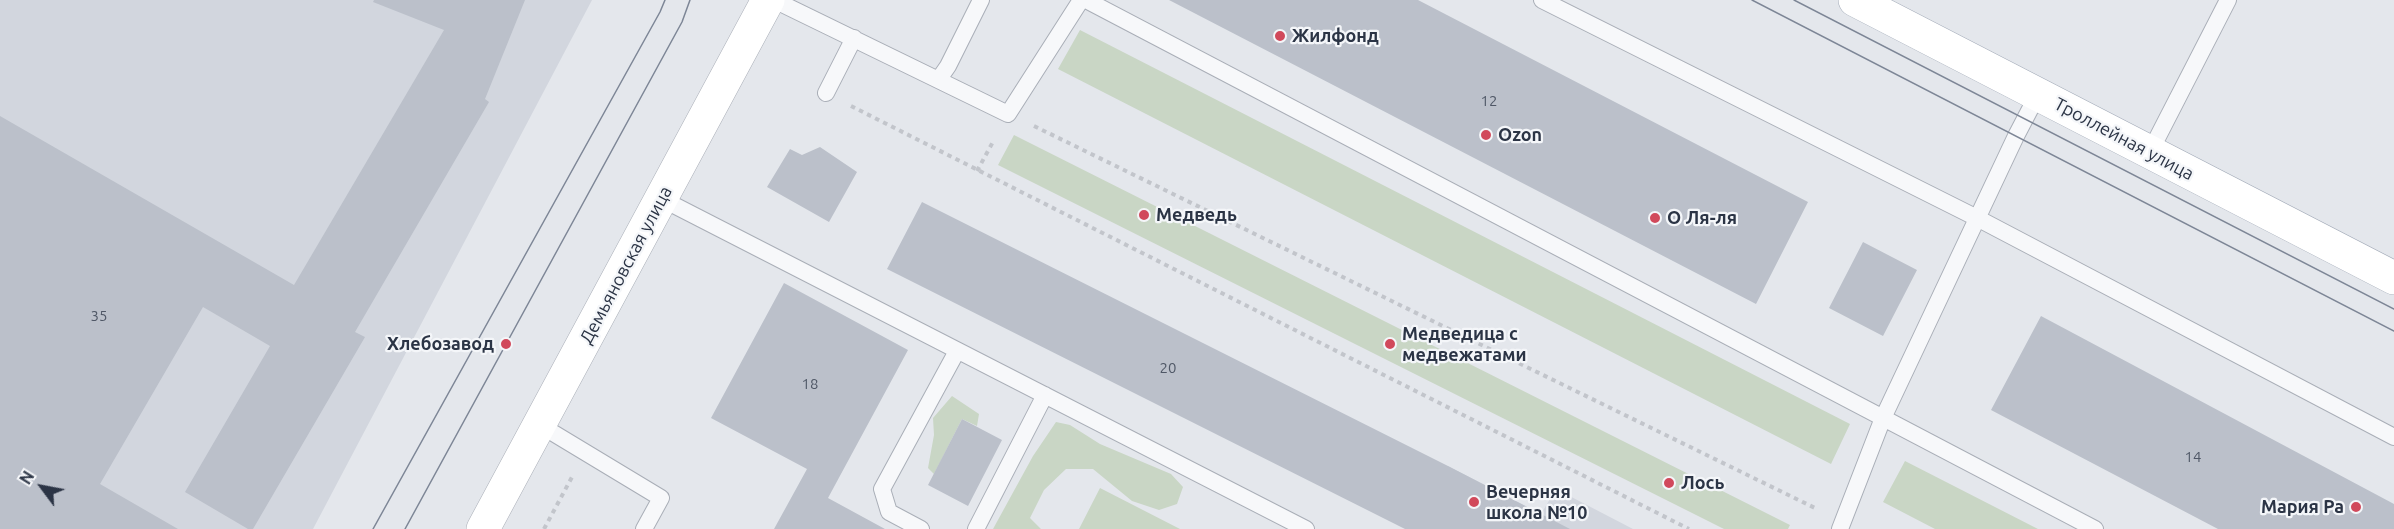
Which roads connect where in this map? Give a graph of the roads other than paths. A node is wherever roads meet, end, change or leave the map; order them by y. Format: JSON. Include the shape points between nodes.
{"nodes":[{"id":1,"x":768,"y":0,"type":"edge"},
{"id":2,"x":774,"y":0,"type":"edge"},
{"id":3,"x":981,"y":0,"type":"edge"},
{"id":4,"x":1081,"y":0,"type":"edge"},
{"id":5,"x":1086,"y":0,"type":"edge"},
{"id":6,"x":1542,"y":0,"type":"edge"},
{"id":7,"x":1855,"y":0,"type":"edge"},
{"id":8,"x":2228,"y":0,"type":"edge"},
{"id":9,"x":854,"y":38,"type":"junction"},
{"id":10,"x":939,"y":79,"type":"junction"},
{"id":11,"x":826,"y":93,"type":"road end"},
{"id":12,"x":2038,"y":94,"type":"junction"},
{"id":13,"x":2150,"y":152,"type":"junction"},
{"id":14,"x":662,"y":199,"type":"junction"},
{"id":15,"x":1977,"y":218,"type":"junction"},
{"id":16,"x":2394,"y":278,"type":"edge"},
{"id":17,"x":957,"y":351,"type":"junction"},
{"id":18,"x":1045,"y":395,"type":"junction"},
{"id":19,"x":1883,"y":418,"type":"junction"},
{"id":20,"x":540,"y":425,"type":"junction"},
{"id":21,"x":2394,"y":437,"type":"edge"},
{"id":22,"x":1841,"y":525,"type":"edge"},
{"id":23,"x":483,"y":529,"type":"edge"},
{"id":24,"x":644,"y":529,"type":"edge"},
{"id":25,"x":921,"y":529,"type":"edge"},
{"id":26,"x":976,"y":529,"type":"edge"},
{"id":27,"x":1306,"y":529,"type":"edge"},
{"id":28,"x":2095,"y":529,"type":"edge"}],
"edges":[{"from":1,"to":14,"type":"main road","name":"Демьяновская улица"},
{"from":2,"to":9,"type":"lane"},
{"from":3,"to":10,"type":"lane"},
{"from":4,"to":10,"type":"lane","via":[[1008,114]]},
{"from":5,"to":19,"type":"lane"},
{"from":6,"to":15,"type":"lane"},
{"from":7,"to":12,"type":"main road","name":"Троллейная улица"},
{"from":8,"to":13,"type":"lane"},
{"from":9,"to":10,"type":"lane"},
{"from":9,"to":11,"type":"lane"},
{"from":12,"to":13,"type":"main road","name":"Троллейная улица"},
{"from":12,"to":15,"type":"lane"},
{"from":13,"to":16,"type":"main road","name":"Троллейная улица"},
{"from":14,"to":17,"type":"lane"},
{"from":14,"to":20,"type":"main road","name":"Демьяновская улица"},
{"from":15,"to":19,"type":"lane"},
{"from":15,"to":21,"type":"lane"},
{"from":17,"to":18,"type":"lane"},
{"from":17,"to":25,"type":"lane","via":[[882,489],[889,512]]},
{"from":18,"to":26,"type":"lane"},
{"from":18,"to":27,"type":"lane"},
{"from":19,"to":22,"type":"lane"},
{"from":19,"to":28,"type":"lane"},
{"from":20,"to":23,"type":"main road","name":"Демьяновская улица"},
{"from":20,"to":24,"type":"lane","via":[[661,498]]}]}
